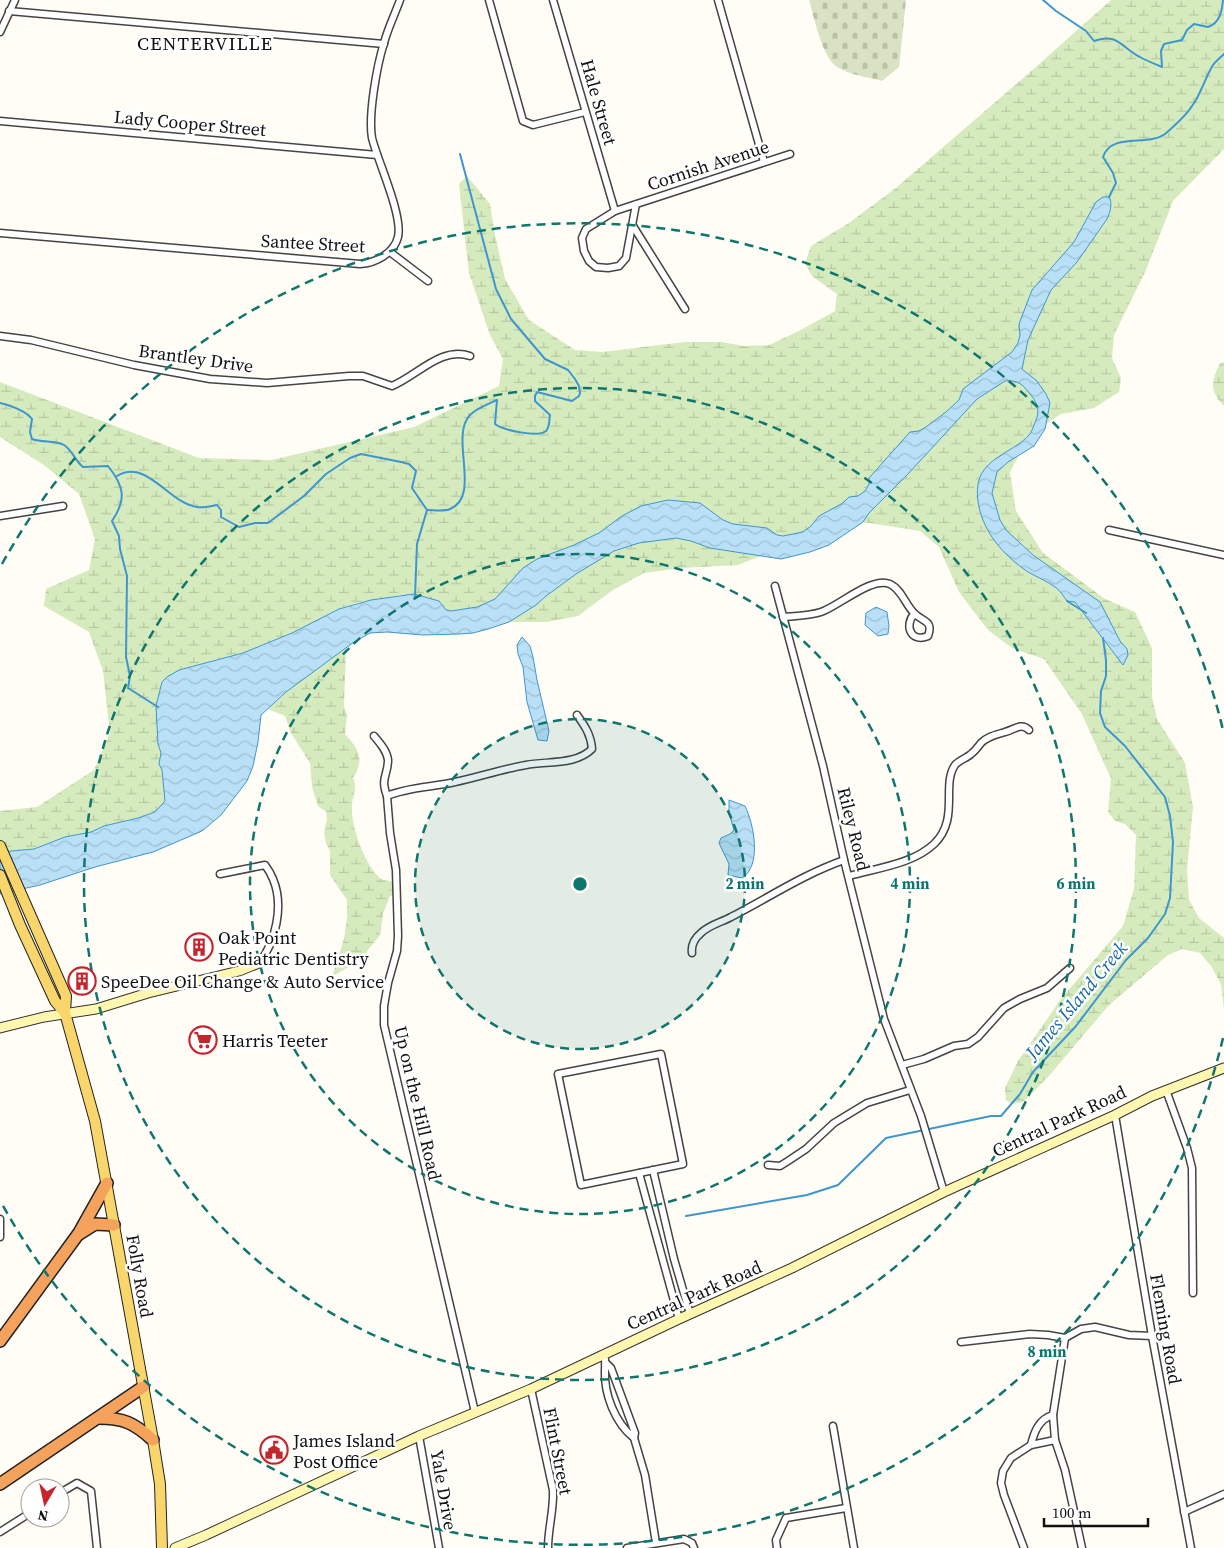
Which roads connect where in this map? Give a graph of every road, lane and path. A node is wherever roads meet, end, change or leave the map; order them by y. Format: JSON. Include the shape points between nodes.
{"nodes":[{"id":1,"x":16,"y":0,"type":"edge"},
{"id":2,"x":400,"y":0,"type":"edge"},
{"id":3,"x":489,"y":0,"type":"edge"},
{"id":4,"x":554,"y":0,"type":"edge"},
{"id":5,"x":718,"y":0,"type":"edge"},
{"id":6,"x":9,"y":11,"type":"junction"},
{"id":7,"x":0,"y":32,"type":"edge"},
{"id":8,"x":384,"y":44,"type":"junction"},
{"id":9,"x":585,"y":112,"type":"junction"},
{"id":10,"x":0,"y":121,"type":"edge"},
{"id":11,"x":790,"y":154,"type":"dead end"},
{"id":12,"x":377,"y":155,"type":"junction"},
{"id":13,"x":764,"y":162,"type":"junction"},
{"id":14,"x":636,"y":204,"type":"junction"},
{"id":15,"x":615,"y":211,"type":"junction"},
{"id":16,"x":633,"y":226,"type":"junction"},
{"id":17,"x":0,"y":233,"type":"edge"},
{"id":18,"x":390,"y":252,"type":"junction"},
{"id":19,"x":428,"y":281,"type":"dead end"},
{"id":20,"x":685,"y":308,"type":"dead end"},
{"id":21,"x":0,"y":336,"type":"edge"},
{"id":22,"x":470,"y":356,"type":"dead end"},
{"id":23,"x":63,"y":506,"type":"dead end"},
{"id":24,"x":0,"y":516,"type":"edge"},
{"id":25,"x":1109,"y":530,"type":"dead end"},
{"id":26,"x":1224,"y":555,"type":"edge"},
{"id":27,"x":776,"y":586,"type":"dead end"},
{"id":28,"x":914,"y":614,"type":"dead end"},
{"id":29,"x":783,"y":617,"type":"junction"},
{"id":30,"x":577,"y":715,"type":"dead end"},
{"id":31,"x":1029,"y":730,"type":"dead end"},
{"id":32,"x":374,"y":736,"type":"dead end"},
{"id":33,"x":387,"y":796,"type":"junction"},
{"id":34,"x":0,"y":846,"type":"edge"},
{"id":35,"x":844,"y":860,"type":"junction"},
{"id":36,"x":220,"y":874,"type":"dead end"},
{"id":37,"x":0,"y":875,"type":"edge"},
{"id":38,"x":850,"y":876,"type":"junction"},
{"id":39,"x":692,"y":953,"type":"dead end"},
{"id":40,"x":259,"y":963,"type":"joint"},
{"id":41,"x":1070,"y":968,"type":"dead end"},
{"id":42,"x":66,"y":1013,"type":"junction"},
{"id":43,"x":0,"y":1028,"type":"edge"},
{"id":44,"x":902,"y":1065,"type":"junction"},
{"id":45,"x":1224,"y":1068,"type":"edge"},
{"id":46,"x":910,"y":1090,"type":"junction"},
{"id":47,"x":1166,"y":1090,"type":"junction"},
{"id":48,"x":1114,"y":1115,"type":"junction"},
{"id":49,"x":768,"y":1165,"type":"dead end"},
{"id":50,"x":653,"y":1170,"type":"junction"},
{"id":51,"x":640,"y":1173,"type":"junction"},
{"id":52,"x":107,"y":1183,"type":"junction"},
{"id":53,"x":944,"y":1192,"type":"junction"},
{"id":54,"x":0,"y":1219,"type":"edge"},
{"id":55,"x":114,"y":1225,"type":"junction"},
{"id":56,"x":76,"y":1236,"type":"junction"},
{"id":57,"x":0,"y":1237,"type":"edge"},
{"id":58,"x":1193,"y":1293,"type":"dead end"},
{"id":59,"x":690,"y":1314,"type":"junction"},
{"id":60,"x":679,"y":1319,"type":"junction"},
{"id":61,"x":1152,"y":1336,"type":"junction"},
{"id":62,"x":1065,"y":1338,"type":"junction"},
{"id":63,"x":0,"y":1340,"type":"edge"},
{"id":64,"x":961,"y":1342,"type":"dead end"},
{"id":65,"x":605,"y":1359,"type":"junction"},
{"id":66,"x":143,"y":1387,"type":"junction"},
{"id":67,"x":531,"y":1389,"type":"junction"},
{"id":68,"x":475,"y":1412,"type":"junction"},
{"id":69,"x":1052,"y":1415,"type":"junction"},
{"id":70,"x":98,"y":1418,"type":"junction"},
{"id":71,"x":833,"y":1426,"type":"dead end"},
{"id":72,"x":420,"y":1436,"type":"junction"},
{"id":73,"x":634,"y":1438,"type":"junction"},
{"id":74,"x":153,"y":1440,"type":"junction"},
{"id":75,"x":1055,"y":1440,"type":"junction"},
{"id":76,"x":1031,"y":1445,"type":"junction"},
{"id":77,"x":0,"y":1484,"type":"edge"},
{"id":78,"x":70,"y":1487,"type":"edge"},
{"id":79,"x":1224,"y":1494,"type":"edge"},
{"id":80,"x":846,"y":1508,"type":"junction"},
{"id":81,"x":1184,"y":1512,"type":"junction"},
{"id":82,"x":20,"y":1519,"type":"edge"},
{"id":83,"x":0,"y":1532,"type":"edge"},
{"id":84,"x":656,"y":1543,"type":"junction"},
{"id":85,"x":97,"y":1548,"type":"edge"},
{"id":86,"x":162,"y":1548,"type":"edge"},
{"id":87,"x":175,"y":1548,"type":"edge"},
{"id":88,"x":439,"y":1548,"type":"edge"},
{"id":89,"x":548,"y":1548,"type":"edge"},
{"id":90,"x":627,"y":1548,"type":"edge"},
{"id":91,"x":694,"y":1548,"type":"edge"},
{"id":92,"x":777,"y":1548,"type":"edge"},
{"id":93,"x":854,"y":1548,"type":"edge"},
{"id":94,"x":1024,"y":1548,"type":"edge"},
{"id":95,"x":1082,"y":1548,"type":"edge"},
{"id":96,"x":1191,"y":1548,"type":"edge"}],
"edges":[{"from":1,"to":6,"type":"street"},
{"from":2,"to":8,"type":"street","name":"Santee Street"},
{"from":3,"to":9,"type":"street","via":[[523,121],[533,125]]},
{"from":4,"to":9,"type":"street","name":"Hale Street"},
{"from":5,"to":13,"type":"street"},
{"from":6,"to":7,"type":"street"},
{"from":6,"to":8,"type":"street"},
{"from":8,"to":12,"type":"street","name":"Santee Street","via":[[371,124]]},
{"from":9,"to":15,"type":"street","name":"Hale Street"},
{"from":10,"to":12,"type":"street","name":"Lady Cooper Street"},
{"from":11,"to":13,"type":"street","name":"Cornish Avenue"},
{"from":12,"to":18,"type":"street","name":"Santee Street","via":[[399,230]]},
{"from":13,"to":14,"type":"street","name":"Cornish Avenue"},
{"from":14,"to":15,"type":"street","name":"Cornish Avenue"},
{"from":14,"to":16,"type":"street","name":"Cornish Avenue"},
{"from":15,"to":16,"type":"street","name":"Cornish Avenue","via":[[586,229],[582,238],[584,251],[596,268],[619,266],[626,258]]},
{"from":16,"to":20,"type":"street"},
{"from":17,"to":18,"type":"street","name":"Santee Street","via":[[360,264],[377,260]]},
{"from":18,"to":19,"type":"street"},
{"from":21,"to":22,"type":"street","name":"Brantley Drive","via":[[210,379],[267,383],[364,376],[392,386],[450,354]]},
{"from":23,"to":24,"type":"street"},
{"from":25,"to":26,"type":"street"},
{"from":27,"to":29,"type":"street","name":"Riley Road"},
{"from":28,"to":29,"type":"street","via":[[895,588],[878,583],[819,613]]},
{"from":29,"to":35,"type":"street","name":"Riley Road","via":[[823,766]]},
{"from":30,"to":33,"type":"street","via":[[591,739],[592,748],[587,754],[397,791]]},
{"from":31,"to":38,"type":"street","via":[[1018,726],[992,735],[972,754],[956,763],[951,775],[950,813],[935,843],[903,861]]},
{"from":32,"to":33,"type":"street","name":"Up on the Hill Road","via":[[384,748],[388,760],[383,785]]},
{"from":33,"to":68,"type":"street","name":"Up on the Hill Road","via":[[396,873],[398,936],[384,1006],[384,1024]]},
{"from":34,"to":42,"type":"main road","name":"Folly Road","via":[[66,996]]},
{"from":35,"to":38,"type":"street","name":"Riley Road"},
{"from":35,"to":39,"type":"street","via":[[819,869],[702,931],[696,937]]},
{"from":36,"to":40,"type":"street","via":[[265,865],[273,879],[277,899],[276,923],[272,943]]},
{"from":37,"to":42,"type":"main road","name":"Folly Road","via":[[55,1000]]},
{"from":38,"to":44,"type":"street","name":"Riley Road","via":[[884,1019]]},
{"from":40,"to":42,"type":"street","via":[[96,1009]]},
{"from":41,"to":44,"type":"street","via":[[1047,988],[1004,1008],[968,1044]]},
{"from":42,"to":43,"type":"street"},
{"from":42,"to":52,"type":"main road","name":"Folly Road","via":[[93,1111]]},
{"from":44,"to":46,"type":"street","name":"Riley Road"},
{"from":45,"to":47,"type":"street","name":"Central Park Road"},
{"from":46,"to":49,"type":"street","via":[[867,1103],[834,1123],[788,1161],[780,1166]]},
{"from":46,"to":53,"type":"street","name":"Riley Road"},
{"from":47,"to":48,"type":"street","name":"Central Park Road"},
{"from":47,"to":58,"type":"street","via":[[1192,1168]]},
{"from":48,"to":53,"type":"street","name":"Central Park Road"},
{"from":48,"to":61,"type":"street","name":"Fleming Road"},
{"from":50,"to":51,"type":"street"},
{"from":50,"to":51,"type":"street","via":[[683,1164],[661,1054],[558,1074],[581,1185]]},
{"from":50,"to":59,"type":"street"},
{"from":51,"to":60,"type":"street"},
{"from":52,"to":55,"type":"main road","name":"Folly Road"},
{"from":52,"to":56,"type":"highway"},
{"from":53,"to":59,"type":"street","name":"Central Park Road","via":[[840,1246]]},
{"from":54,"to":57,"type":"street"},
{"from":55,"to":56,"type":"highway","via":[[95,1224]]},
{"from":55,"to":66,"type":"main road","name":"Folly Road"},
{"from":56,"to":63,"type":"highway"},
{"from":59,"to":60,"type":"street","name":"Central Park Road"},
{"from":60,"to":65,"type":"street","name":"Central Park Road"},
{"from":61,"to":62,"type":"street","via":[[1129,1335],[1095,1327],[1081,1329]]},
{"from":61,"to":81,"type":"street","name":"Fleming Road"},
{"from":62,"to":64,"type":"street","via":[[1030,1334]]},
{"from":62,"to":69,"type":"street"},
{"from":65,"to":67,"type":"street","name":"Central Park Road"},
{"from":65,"to":73,"type":"street","via":[[635,1433]]},
{"from":65,"to":73,"type":"street","via":[[613,1412]]},
{"from":66,"to":70,"type":"highway"},
{"from":66,"to":74,"type":"main road","name":"Folly Road"},
{"from":67,"to":68,"type":"street","name":"Central Park Road"},
{"from":67,"to":89,"type":"street","name":"Flint Street","via":[[553,1490]]},
{"from":68,"to":72,"type":"street","name":"Central Park Road"},
{"from":69,"to":75,"type":"street"},
{"from":69,"to":76,"type":"street","via":[[1039,1424]]},
{"from":70,"to":74,"type":"highway","via":[[128,1421]]},
{"from":70,"to":77,"type":"highway"},
{"from":71,"to":80,"type":"street"},
{"from":72,"to":87,"type":"street","name":"Central Park Road"},
{"from":72,"to":88,"type":"street","name":"Yale Drive"},
{"from":73,"to":84,"type":"street","via":[[645,1475]]},
{"from":74,"to":86,"type":"main road","name":"Folly Road","via":[[160,1484]]},
{"from":75,"to":76,"type":"street"},
{"from":75,"to":95,"type":"street"},
{"from":76,"to":94,"type":"street","via":[[1011,1458],[1003,1471],[1001,1483]]},
{"from":78,"to":85,"type":"street","via":[[77,1483],[91,1491]]},
{"from":79,"to":81,"type":"street"},
{"from":80,"to":92,"type":"street","via":[[786,1518],[776,1540]]},
{"from":80,"to":93,"type":"street"},
{"from":81,"to":96,"type":"street","name":"Fleming Road"},
{"from":82,"to":83,"type":"street"},
{"from":84,"to":90,"type":"street"},
{"from":84,"to":91,"type":"street","via":[[684,1539]]}]}
